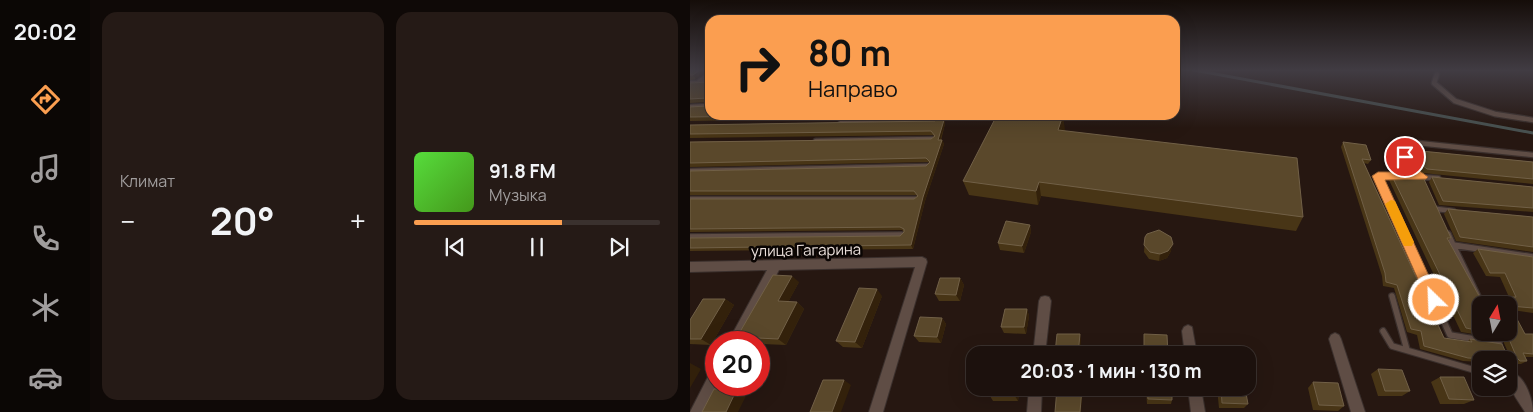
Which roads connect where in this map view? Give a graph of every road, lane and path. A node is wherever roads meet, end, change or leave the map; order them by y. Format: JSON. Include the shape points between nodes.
{"nodes":[{"id":1,"x":1442,"y":89,"type":"edge"},
{"id":2,"x":705,"y":106,"type":"edge"},
{"id":3,"x":690,"y":107,"type":"edge"},
{"id":4,"x":1533,"y":120,"type":"edge"},
{"id":5,"x":936,"y":121,"type":"edge"},
{"id":6,"x":837,"y":123,"type":"edge"},
{"id":7,"x":933,"y":139,"type":"edge"},
{"id":8,"x":807,"y":141,"type":"edge"},
{"id":9,"x":1533,"y":155,"type":"edge"},
{"id":10,"x":928,"y":166,"type":"edge"},
{"id":11,"x":690,"y":170,"type":"edge"},
{"id":12,"x":1404,"y":176,"type":"edge"},
{"id":13,"x":1413,"y":176,"type":"edge"},
{"id":14,"x":1422,"y":177,"type":"junction"},
{"id":15,"x":1441,"y":179,"type":"edge"},
{"id":16,"x":1426,"y":185,"type":"edge"},
{"id":17,"x":690,"y":199,"type":"edge"},
{"id":18,"x":916,"y":199,"type":"edge"},
{"id":19,"x":1433,"y":201,"type":"edge"},
{"id":20,"x":1437,"y":209,"type":"junction"},
{"id":21,"x":1456,"y":211,"type":"edge"},
{"id":22,"x":1441,"y":218,"type":"edge"},
{"id":23,"x":1445,"y":227,"type":"edge"},
{"id":24,"x":902,"y":235,"type":"edge"},
{"id":25,"x":690,"y":237,"type":"edge"},
{"id":26,"x":1453,"y":245,"type":"junction"},
{"id":27,"x":1533,"y":257,"type":"edge"},
{"id":28,"x":776,"y":265,"type":"junction"},
{"id":29,"x":690,"y":267,"type":"edge"},
{"id":30,"x":1392,"y":296,"type":"dead end"},
{"id":31,"x":1478,"y":296,"type":"edge"},
{"id":32,"x":1045,"y":301,"type":"dead end"},
{"id":33,"x":740,"y":331,"type":"edge"},
{"id":34,"x":1188,"y":331,"type":"dead end"},
{"id":35,"x":1383,"y":331,"type":"dead end"},
{"id":36,"x":1335,"y":339,"type":"dead end"},
{"id":37,"x":1499,"y":343,"type":"joint"},
{"id":38,"x":1040,"y":346,"type":"edge"},
{"id":39,"x":1190,"y":346,"type":"edge"},
{"id":40,"x":1407,"y":350,"type":"junction"},
{"id":41,"x":1503,"y":351,"type":"edge"},
{"id":42,"x":1472,"y":369,"type":"edge"},
{"id":43,"x":1517,"y":388,"type":"edge"},
{"id":44,"x":705,"y":396,"type":"edge"},
{"id":45,"x":1035,"y":396,"type":"edge"},
{"id":46,"x":1196,"y":396,"type":"edge"},
{"id":47,"x":697,"y":412,"type":"edge"},
{"id":48,"x":876,"y":412,"type":"edge"},
{"id":49,"x":1034,"y":412,"type":"edge"},
{"id":50,"x":1198,"y":412,"type":"edge"},
{"id":51,"x":1358,"y":412,"type":"edge"},
{"id":52,"x":1532,"y":412,"type":"edge"}],
"edges":[{"from":1,"to":4,"type":"lane","via":[[1455,101],[1495,114]]},
{"from":2,"to":3,"type":"lane"},
{"from":5,"to":6,"type":"lane"},
{"from":7,"to":8,"type":"lane"},
{"from":9,"to":14,"type":"lane","via":[[1408,142],[1402,147],[1409,168]]},
{"from":10,"to":11,"type":"lane"},
{"from":12,"to":37,"type":"lane","via":[[1378,176],[1450,335]]},
{"from":13,"to":14,"type":"lane"},
{"from":14,"to":15,"type":"lane"},
{"from":14,"to":16,"type":"lane"},
{"from":17,"to":18,"type":"lane"},
{"from":19,"to":20,"type":"lane"},
{"from":20,"to":21,"type":"lane"},
{"from":20,"to":22,"type":"lane"},
{"from":23,"to":26,"type":"lane"},
{"from":24,"to":25,"type":"lane"},
{"from":26,"to":27,"type":"lane"},
{"from":26,"to":31,"type":"lane"},
{"from":28,"to":29,"type":"street","name":"улица Гагарина"},
{"from":28,"to":33,"type":"street"},
{"from":28,"to":48,"type":"street","name":"улица Гагарина","via":[[922,262]]},
{"from":30,"to":40,"type":"lane"},
{"from":32,"to":38,"type":"street"},
{"from":34,"to":39,"type":"street"},
{"from":35,"to":40,"type":"lane","via":[[1392,346]]},
{"from":36,"to":51,"type":"street"},
{"from":37,"to":41,"type":"lane"},
{"from":40,"to":42,"type":"lane"},
{"from":43,"to":52,"type":"street"},
{"from":44,"to":47,"type":"street"},
{"from":45,"to":49,"type":"street"},
{"from":46,"to":50,"type":"street"}]}
